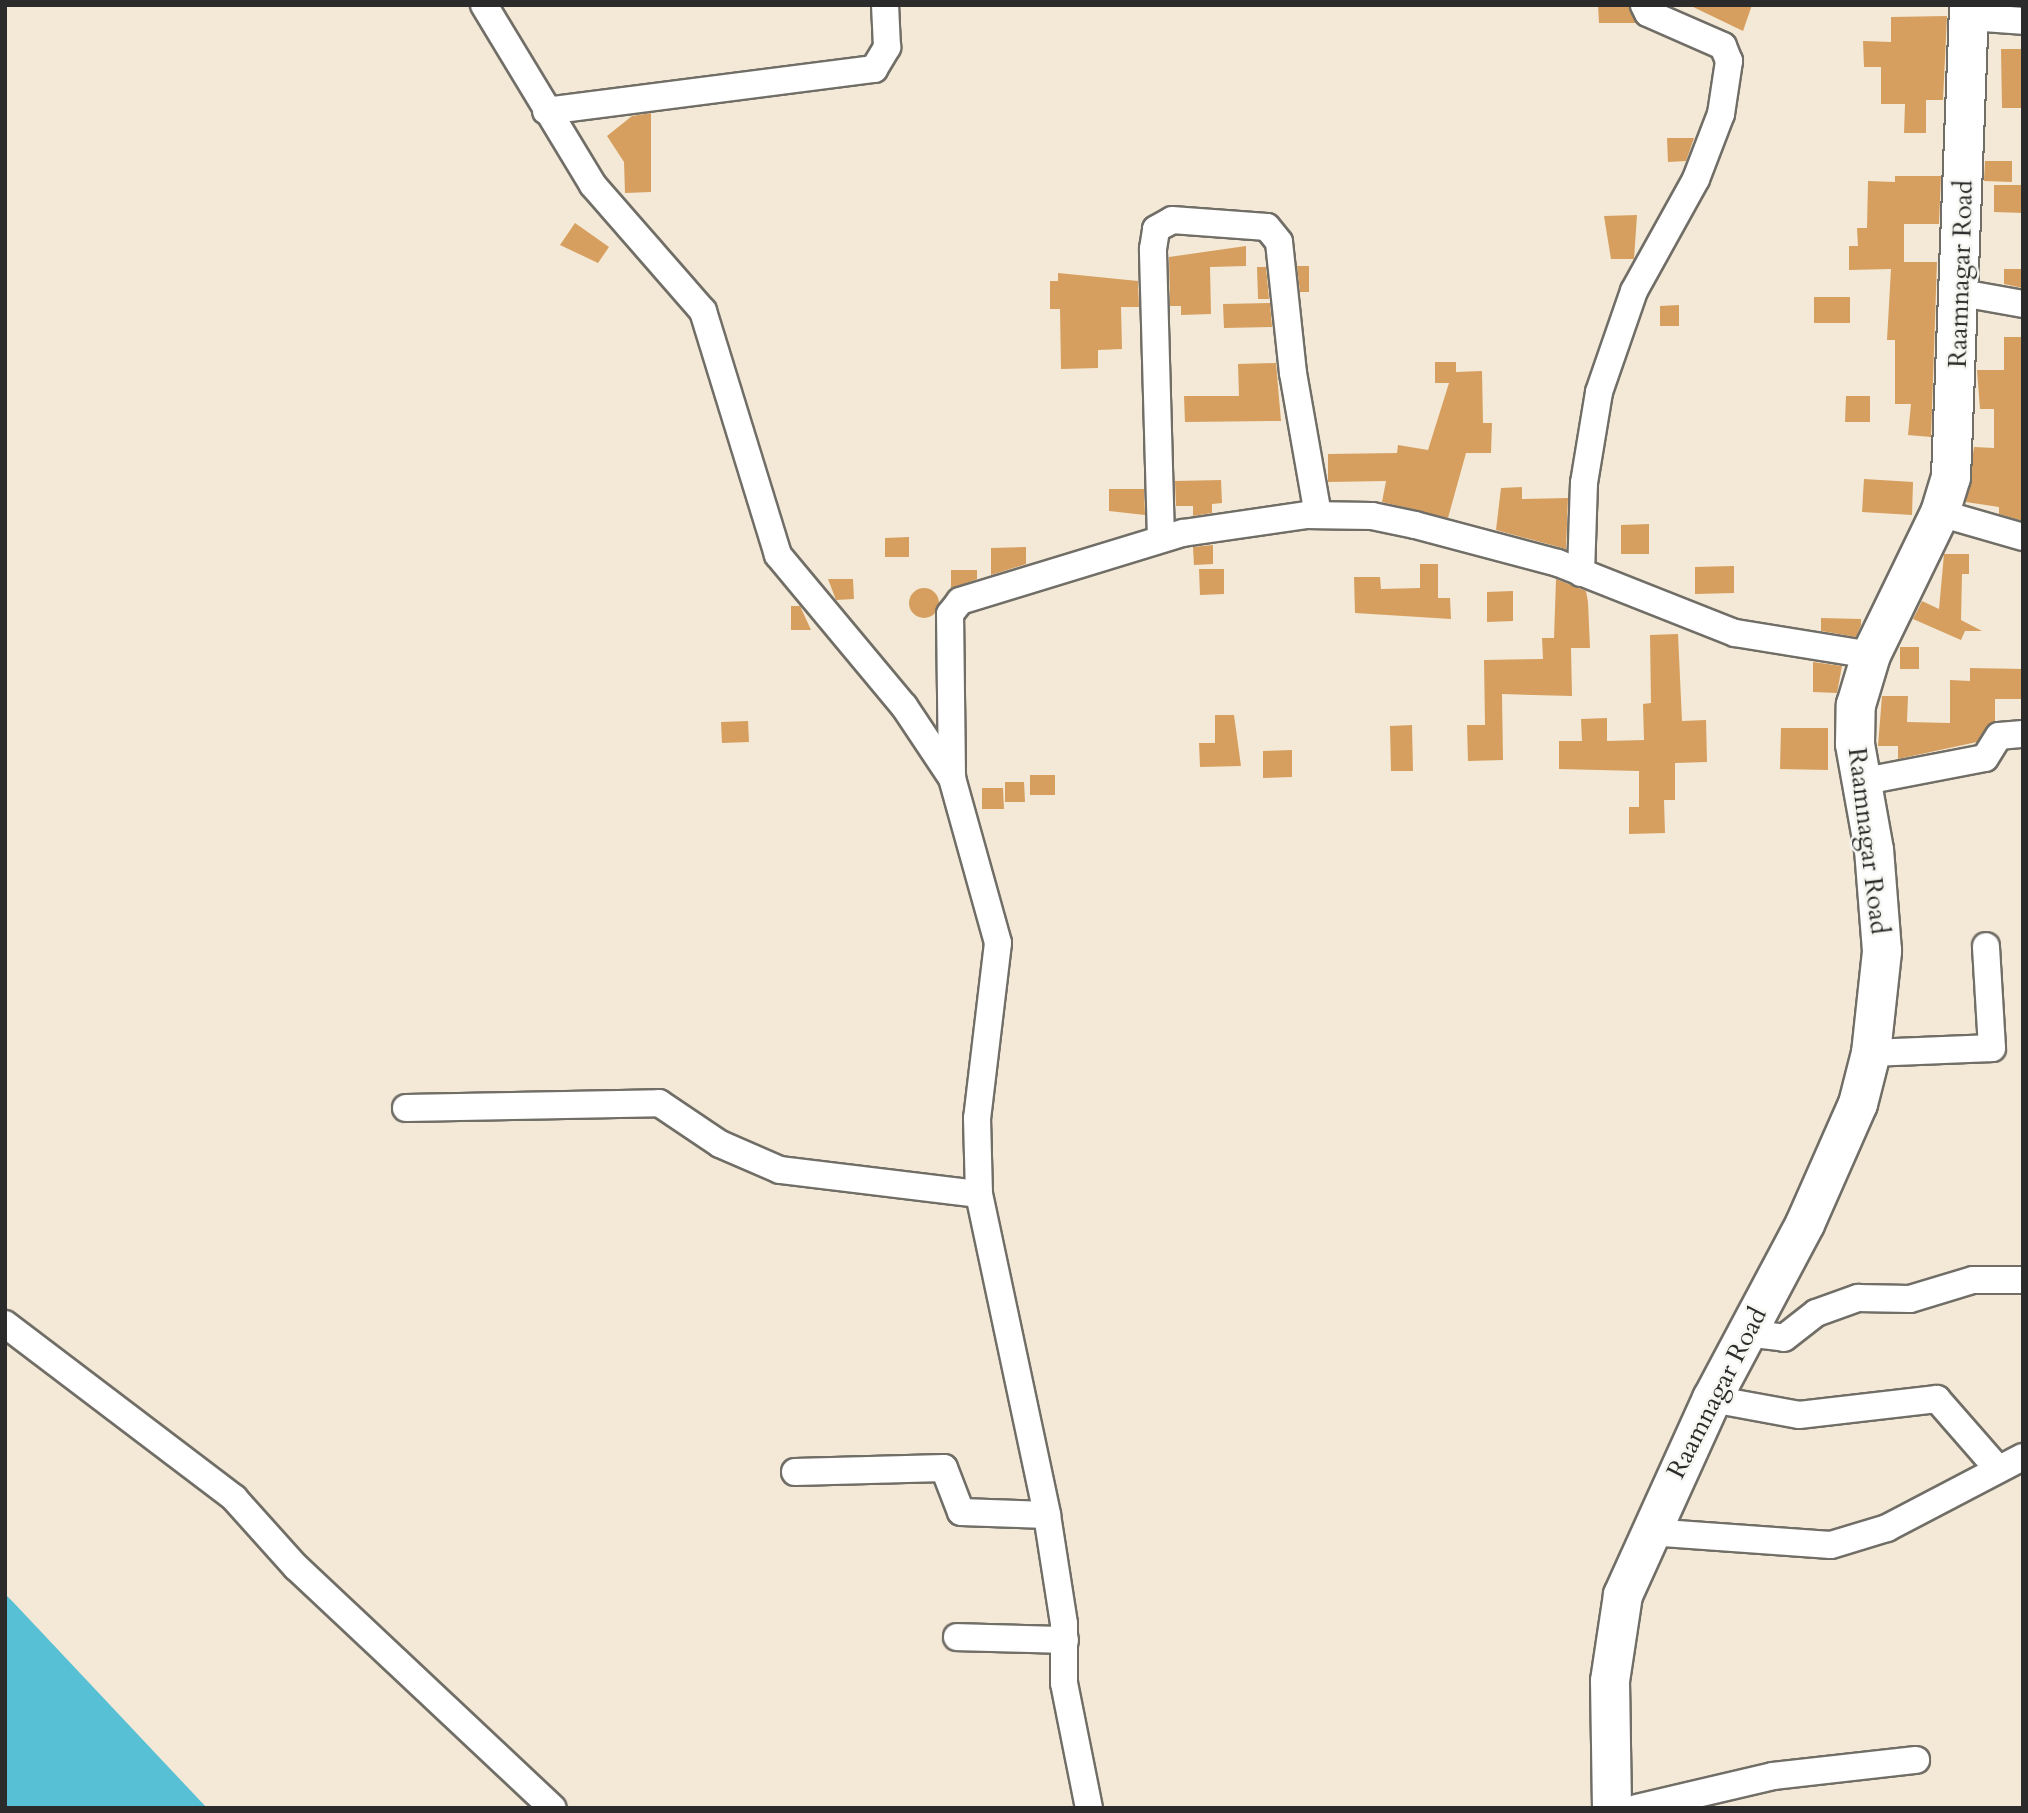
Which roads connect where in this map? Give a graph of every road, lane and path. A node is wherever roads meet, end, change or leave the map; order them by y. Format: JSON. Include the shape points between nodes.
{"nodes":[{"id":1,"x":484,"y":5,"type":"edge"},
{"id":2,"x":885,"y":5,"type":"edge"},
{"id":3,"x":1644,"y":5,"type":"edge"},
{"id":4,"x":1969,"y":11,"type":"edge"},
{"id":5,"x":2023,"y":21,"type":"edge"},
{"id":6,"x":546,"y":111,"type":"junction"},
{"id":7,"x":1962,"y":293,"type":"junction"},
{"id":8,"x":2023,"y":304,"type":"edge"},
{"id":9,"x":1940,"y":513,"type":"junction"},
{"id":10,"x":1318,"y":515,"type":"junction"},
{"id":11,"x":2023,"y":537,"type":"edge"},
{"id":12,"x":1161,"y":539,"type":"junction"},
{"id":13,"x":1581,"y":573,"type":"junction"},
{"id":14,"x":1871,"y":655,"type":"junction"},
{"id":15,"x":2023,"y":734,"type":"edge"},
{"id":16,"x":952,"y":778,"type":"junction"},
{"id":17,"x":1860,"y":782,"type":"junction"},
{"id":18,"x":1986,"y":946,"type":"dead end"},
{"id":19,"x":1871,"y":1053,"type":"junction"},
{"id":20,"x":406,"y":1108,"type":"dead end"},
{"id":21,"x":979,"y":1194,"type":"junction"},
{"id":22,"x":2023,"y":1280,"type":"edge"},
{"id":23,"x":5,"y":1324,"type":"edge"},
{"id":24,"x":1746,"y":1333,"type":"junction"},
{"id":25,"x":1712,"y":1399,"type":"junction"},
{"id":26,"x":2023,"y":1457,"type":"edge"},
{"id":27,"x":1998,"y":1469,"type":"junction"},
{"id":28,"x":795,"y":1472,"type":"dead end"},
{"id":29,"x":1048,"y":1515,"type":"junction"},
{"id":30,"x":1649,"y":1532,"type":"junction"},
{"id":31,"x":957,"y":1637,"type":"dead end"},
{"id":32,"x":1065,"y":1640,"type":"junction"},
{"id":33,"x":1916,"y":1760,"type":"dead end"},
{"id":34,"x":553,"y":1808,"type":"edge"},
{"id":35,"x":1089,"y":1808,"type":"edge"},
{"id":36,"x":1612,"y":1808,"type":"edge"},
{"id":37,"x":1637,"y":1808,"type":"edge"}],
"edges":[{"from":1,"to":6,"type":"street"},
{"from":2,"to":6,"type":"street","via":[[887,47],[874,69]]},
{"from":3,"to":13,"type":"street","via":[[1648,13],[1723,46],[1729,61],[1721,114],[1696,179],[1634,291],[1599,392],[1584,483]]},
{"from":4,"to":5,"type":"street"},
{"from":4,"to":7,"type":"highway","name":"Raamnagar Road"},
{"from":6,"to":16,"type":"street","via":[[593,185],[704,312],[778,555],[904,706]]},
{"from":7,"to":8,"type":"street"},
{"from":7,"to":9,"type":"highway","name":"Raamnagar Road","via":[[1956,442]]},
{"from":9,"to":11,"type":"street"},
{"from":9,"to":14,"type":"highway","name":"Raamnagar Road"},
{"from":10,"to":12,"type":"street"},
{"from":10,"to":12,"type":"street","via":[[1293,373],[1279,242],[1267,228],[1172,220],[1156,229],[1153,249]]},
{"from":10,"to":13,"type":"street","via":[[1415,525]]},
{"from":12,"to":16,"type":"street","via":[[960,601],[950,614]]},
{"from":13,"to":14,"type":"street","via":[[1735,633]]},
{"from":14,"to":17,"type":"highway","name":"Raamnagar Road","via":[[1856,705]]},
{"from":15,"to":17,"type":"street","via":[[1999,736],[1985,758]]},
{"from":16,"to":21,"type":"street","via":[[998,943],[977,1118]]},
{"from":17,"to":19,"type":"highway","name":"Raamnagar Road","via":[[1874,850],[1882,951]]},
{"from":18,"to":19,"type":"street","via":[[1992,1048]]},
{"from":19,"to":24,"type":"highway","name":"Raamnagar Road","via":[[1858,1104],[1828,1174]]},
{"from":20,"to":21,"type":"street","via":[[659,1103],[720,1144],[780,1170]]},
{"from":21,"to":29,"type":"street"},
{"from":22,"to":24,"type":"street","via":[[1973,1280],[1910,1299],[1836,1303],[1784,1338]]},
{"from":23,"to":34,"type":"street","via":[[234,1498],[296,1567]]},
{"from":24,"to":25,"type":"highway","name":"Raamnagar Road"},
{"from":25,"to":27,"type":"street","via":[[1799,1415],[1937,1399]]},
{"from":25,"to":30,"type":"highway","name":"Raamnagar Road"},
{"from":26,"to":27,"type":"street"},
{"from":27,"to":30,"type":"street","via":[[1887,1528],[1831,1545]]},
{"from":28,"to":29,"type":"street","via":[[944,1468],[961,1512]]},
{"from":29,"to":32,"type":"street"},
{"from":30,"to":36,"type":"highway","name":"Raamnagar Road","via":[[1613,1637]]},
{"from":31,"to":32,"type":"street"},
{"from":32,"to":35,"type":"street","via":[[1064,1683]]},
{"from":33,"to":37,"type":"street","via":[[1773,1776]]}]}
